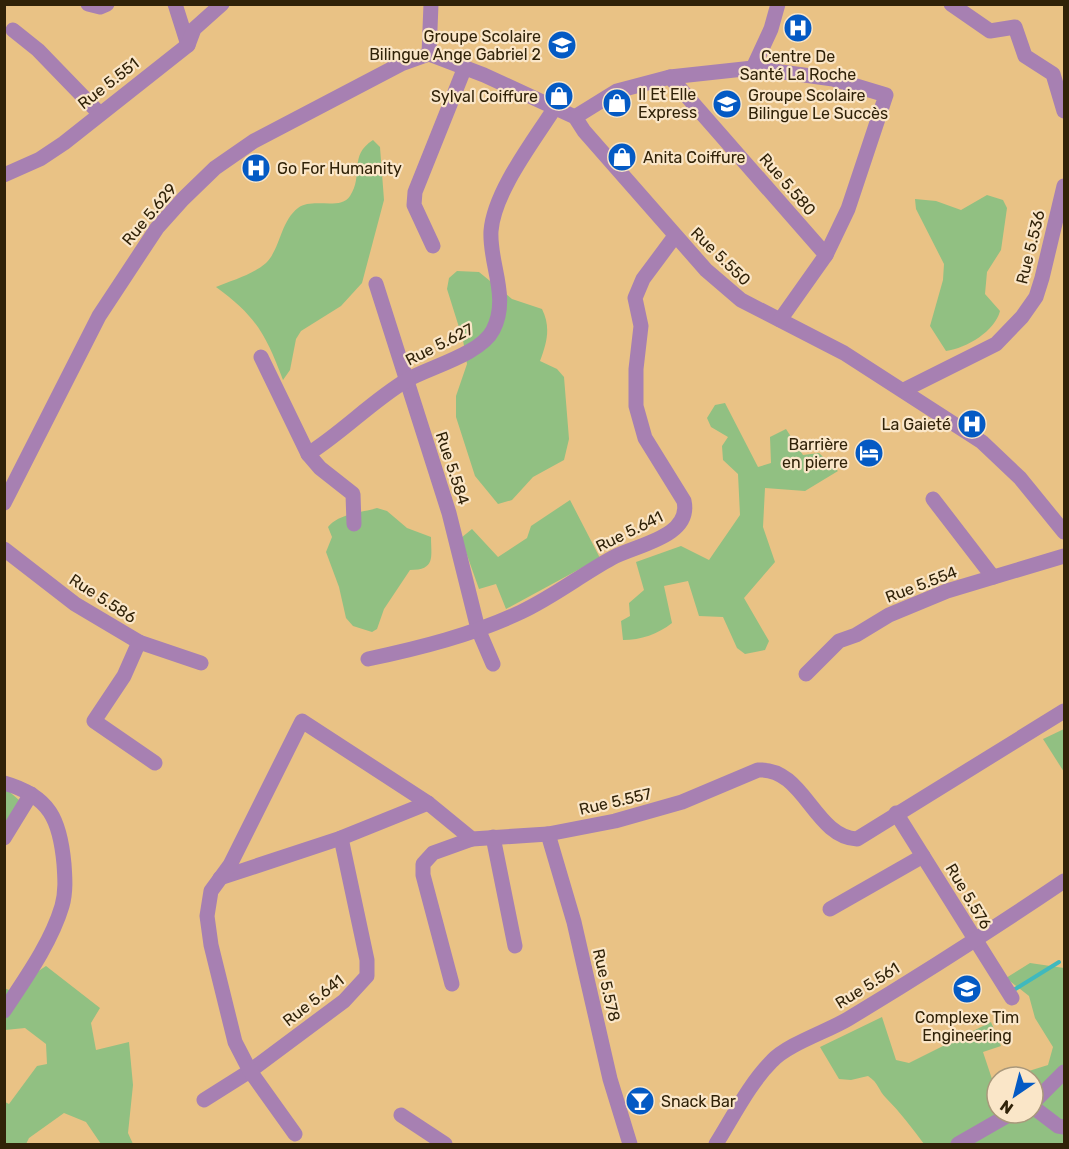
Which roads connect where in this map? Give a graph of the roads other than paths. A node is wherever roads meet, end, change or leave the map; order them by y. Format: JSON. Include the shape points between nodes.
{"nodes":[{"id":1,"x":88,"y":4,"type":"edge"},
{"id":2,"x":107,"y":4,"type":"edge"},
{"id":3,"x":175,"y":4,"type":"edge"},
{"id":4,"x":222,"y":4,"type":"edge"},
{"id":5,"x":431,"y":4,"type":"edge"},
{"id":6,"x":778,"y":4,"type":"edge"},
{"id":7,"x":951,"y":4,"type":"edge"},
{"id":8,"x":13,"y":30,"type":"dead end"},
{"id":9,"x":188,"y":45,"type":"junction"},
{"id":10,"x":429,"y":54,"type":"junction"},
{"id":11,"x":465,"y":67,"type":"junction"},
{"id":12,"x":753,"y":68,"type":"junction"},
{"id":13,"x":670,"y":76,"type":"junction"},
{"id":14,"x":554,"y":109,"type":"junction"},
{"id":15,"x":1065,"y":111,"type":"edge"},
{"id":16,"x":99,"y":113,"type":"junction"},
{"id":17,"x":575,"y":117,"type":"junction"},
{"id":18,"x":4,"y":176,"type":"edge"},
{"id":19,"x":1065,"y":186,"type":"edge"},
{"id":20,"x":675,"y":236,"type":"junction"},
{"id":21,"x":433,"y":246,"type":"dead end"},
{"id":22,"x":826,"y":255,"type":"junction"},
{"id":23,"x":376,"y":284,"type":"dead end"},
{"id":24,"x":780,"y":320,"type":"junction"},
{"id":25,"x":261,"y":357,"type":"dead end"},
{"id":26,"x":407,"y":380,"type":"junction"},
{"id":27,"x":904,"y":390,"type":"junction"},
{"id":28,"x":308,"y":454,"type":"junction"},
{"id":29,"x":933,"y":499,"type":"dead end"},
{"id":30,"x":4,"y":503,"type":"edge"},
{"id":31,"x":354,"y":524,"type":"dead end"},
{"id":32,"x":1065,"y":532,"type":"edge"},
{"id":33,"x":4,"y":549,"type":"edge"},
{"id":34,"x":1065,"y":556,"type":"edge"},
{"id":35,"x":993,"y":577,"type":"junction"},
{"id":36,"x":478,"y":629,"type":"junction"},
{"id":37,"x":139,"y":642,"type":"junction"},
{"id":38,"x":368,"y":659,"type":"dead end"},
{"id":39,"x":201,"y":663,"type":"dead end"},
{"id":40,"x":492,"y":664,"type":"dead end"},
{"id":41,"x":806,"y":674,"type":"dead end"},
{"id":42,"x":1065,"y":711,"type":"edge"},
{"id":43,"x":155,"y":763,"type":"dead end"},
{"id":44,"x":4,"y":783,"type":"edge"},
{"id":45,"x":31,"y":794,"type":"junction"},
{"id":46,"x":428,"y":804,"type":"junction"},
{"id":47,"x":896,"y":813,"type":"junction"},
{"id":48,"x":548,"y":834,"type":"junction"},
{"id":49,"x":493,"y":837,"type":"junction"},
{"id":50,"x":4,"y":838,"type":"edge"},
{"id":51,"x":340,"y":838,"type":"junction"},
{"id":52,"x":472,"y":839,"type":"junction"},
{"id":53,"x":923,"y":856,"type":"junction"},
{"id":54,"x":220,"y":878,"type":"junction"},
{"id":55,"x":1065,"y":881,"type":"edge"},
{"id":56,"x":830,"y":909,"type":"dead end"},
{"id":57,"x":974,"y":940,"type":"junction"},
{"id":58,"x":515,"y":946,"type":"dead end"},
{"id":59,"x":452,"y":984,"type":"dead end"},
{"id":60,"x":1012,"y":998,"type":"dead end"},
{"id":61,"x":4,"y":1011,"type":"edge"},
{"id":62,"x":250,"y":1071,"type":"junction"},
{"id":63,"x":1065,"y":1072,"type":"edge"},
{"id":64,"x":1045,"y":1093,"type":"edge"},
{"id":65,"x":204,"y":1100,"type":"dead end"},
{"id":66,"x":401,"y":1115,"type":"dead end"},
{"id":67,"x":1045,"y":1115,"type":"edge"},
{"id":68,"x":991,"y":1125,"type":"edge"},
{"id":69,"x":1065,"y":1127,"type":"edge"},
{"id":70,"x":295,"y":1134,"type":"dead end"},
{"id":71,"x":624,"y":1142,"type":"edge"},
{"id":72,"x":445,"y":1144,"type":"edge"},
{"id":73,"x":716,"y":1144,"type":"edge"},
{"id":74,"x":958,"y":1144,"type":"edge"}],
"edges":[{"from":1,"to":2,"type":"street"},
{"from":3,"to":9,"type":"street"},
{"from":4,"to":9,"type":"street","name":"Rue 5.551","via":[[194,29]]},
{"from":5,"to":10,"type":"street"},
{"from":6,"to":12,"type":"street"},
{"from":7,"to":15,"type":"street","via":[[990,31],[1015,27],[1025,56],[1053,74]]},
{"from":8,"to":16,"type":"street"},
{"from":9,"to":16,"type":"street","name":"Rue 5.551"},
{"from":10,"to":11,"type":"street"},
{"from":10,"to":30,"type":"street","name":"Rue 5.629","via":[[401,64],[254,141],[215,168],[183,199],[128,268],[99,316]]},
{"from":11,"to":14,"type":"street"},
{"from":11,"to":21,"type":"street","via":[[415,192],[414,205]]},
{"from":12,"to":13,"type":"street"},
{"from":12,"to":22,"type":"street","via":[[833,79],[886,95],[848,209]]},
{"from":13,"to":17,"type":"street","via":[[617,91]]},
{"from":13,"to":22,"type":"street","name":"Rue 5.580"},
{"from":14,"to":17,"type":"street"},
{"from":14,"to":26,"type":"street","name":"Rue 5.627","via":[[507,186],[491,229],[501,297],[493,330],[486,340],[464,353]]},
{"from":16,"to":18,"type":"street","name":"Rue 5.551","via":[[40,159]]},
{"from":17,"to":20,"type":"street","name":"Rue 5.550"},
{"from":19,"to":27,"type":"street","name":"Rue 5.536","via":[[1039,287],[1022,317],[987,349]]},
{"from":20,"to":24,"type":"street","name":"Rue 5.550","via":[[741,300]]},
{"from":20,"to":36,"type":"street","name":"Rue 5.641","via":[[643,279],[635,298],[641,326],[636,406],[645,438],[684,501],[683,519],[677,528],[596,567],[521,612]]},
{"from":22,"to":24,"type":"street"},
{"from":23,"to":26,"type":"street","name":"Rue 5.584"},
{"from":24,"to":27,"type":"street","name":"Rue 5.550","via":[[844,352]]},
{"from":25,"to":28,"type":"street"},
{"from":26,"to":28,"type":"street","name":"Rue 5.627"},
{"from":26,"to":36,"type":"street","name":"Rue 5.584","via":[[449,513]]},
{"from":27,"to":32,"type":"street","name":"Rue 5.550","via":[[982,442],[1020,478]]},
{"from":28,"to":31,"type":"street","via":[[353,494]]},
{"from":29,"to":35,"type":"street"},
{"from":33,"to":37,"type":"street","name":"Rue 5.586","via":[[75,604]]},
{"from":34,"to":35,"type":"street","name":"Rue 5.554"},
{"from":35,"to":41,"type":"street","name":"Rue 5.554","via":[[889,615],[839,641]]},
{"from":36,"to":38,"type":"street","name":"Rue 5.641","via":[[429,646]]},
{"from":36,"to":40,"type":"street","name":"Rue 5.584"},
{"from":37,"to":39,"type":"street"},
{"from":37,"to":43,"type":"street","name":"Rue 5.586","via":[[124,676],[94,721]]},
{"from":42,"to":47,"type":"street","name":"Rue 5.557"},
{"from":44,"to":45,"type":"street"},
{"from":45,"to":50,"type":"street"},
{"from":45,"to":61,"type":"street","via":[[44,802],[56,821],[62,844],[65,893],[55,926]]},
{"from":46,"to":51,"type":"street"},
{"from":46,"to":52,"type":"street"},
{"from":46,"to":54,"type":"street","via":[[302,721]]},
{"from":47,"to":48,"type":"street","name":"Rue 5.557","via":[[860,837],[844,837],[792,784],[769,770],[758,770],[674,805]]},
{"from":47,"to":53,"type":"street","name":"Rue 5.576"},
{"from":48,"to":49,"type":"street","name":"Rue 5.557"},
{"from":48,"to":71,"type":"street","name":"Rue 5.578","via":[[574,922]]},
{"from":49,"to":52,"type":"street","name":"Rue 5.557"},
{"from":49,"to":58,"type":"street"},
{"from":51,"to":54,"type":"street"},
{"from":51,"to":62,"type":"street","name":"Rue 5.641","via":[[367,960],[367,976],[344,1001]]},
{"from":52,"to":59,"type":"street","name":"Rue 5.557","via":[[433,853],[423,864]]},
{"from":53,"to":56,"type":"street"},
{"from":53,"to":57,"type":"street","name":"Rue 5.576"},
{"from":54,"to":62,"type":"street","via":[[207,903],[208,928],[235,1042]]},
{"from":55,"to":57,"type":"street","name":"Rue 5.561"},
{"from":57,"to":60,"type":"street","name":"Rue 5.576"},
{"from":57,"to":73,"type":"street","name":"Rue 5.561","via":[[824,1034],[793,1046],[772,1060]]},
{"from":62,"to":65,"type":"street","name":"Rue 5.641"},
{"from":62,"to":70,"type":"street"},
{"from":63,"to":64,"type":"street"},
{"from":66,"to":72,"type":"street"},
{"from":67,"to":69,"type":"street"},
{"from":68,"to":74,"type":"street"}]}
